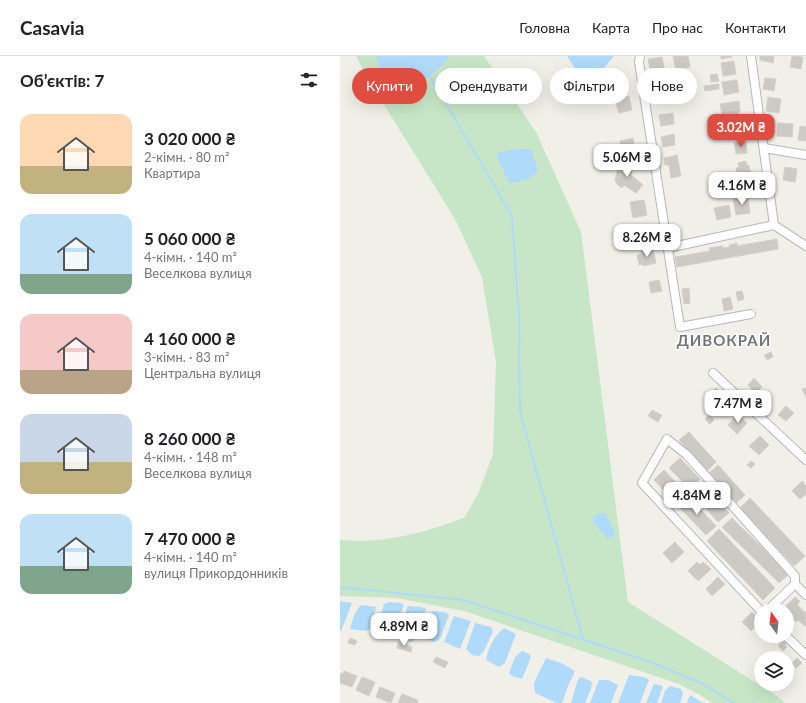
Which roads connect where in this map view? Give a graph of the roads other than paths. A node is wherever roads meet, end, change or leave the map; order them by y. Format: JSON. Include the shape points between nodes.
{"nodes":[{"id":1,"x":640,"y":56,"type":"edge"},
{"id":2,"x":751,"y":56,"type":"edge"},
{"id":3,"x":764,"y":148,"type":"junction"},
{"id":4,"x":806,"y":155,"type":"edge"},
{"id":5,"x":774,"y":225,"type":"junction"},
{"id":6,"x":806,"y":246,"type":"edge"},
{"id":7,"x":668,"y":248,"type":"junction"},
{"id":8,"x":751,"y":314,"type":"dead end"},
{"id":9,"x":713,"y":373,"type":"dead end"},
{"id":10,"x":806,"y":460,"type":"edge"},
{"id":11,"x":795,"y":584,"type":"junction"},
{"id":12,"x":806,"y":595,"type":"edge"},
{"id":13,"x":754,"y":603,"type":"edge"},
{"id":14,"x":775,"y":603,"type":"edge"},
{"id":15,"x":793,"y":643,"type":"edge"},
{"id":16,"x":806,"y":656,"type":"edge"}],
"edges":[{"from":1,"to":7,"type":"street"},
{"from":2,"to":3,"type":"street"},
{"from":3,"to":4,"type":"street"},
{"from":3,"to":5,"type":"street"},
{"from":5,"to":6,"type":"street"},
{"from":5,"to":7,"type":"street"},
{"from":7,"to":8,"type":"street","via":[[680,328]]},
{"from":9,"to":10,"type":"street"},
{"from":11,"to":12,"type":"street"},
{"from":11,"to":13,"type":"street","via":[[795,576],[687,455],[667,439],[642,483]]},
{"from":11,"to":14,"type":"street"},
{"from":15,"to":16,"type":"street"}]}
